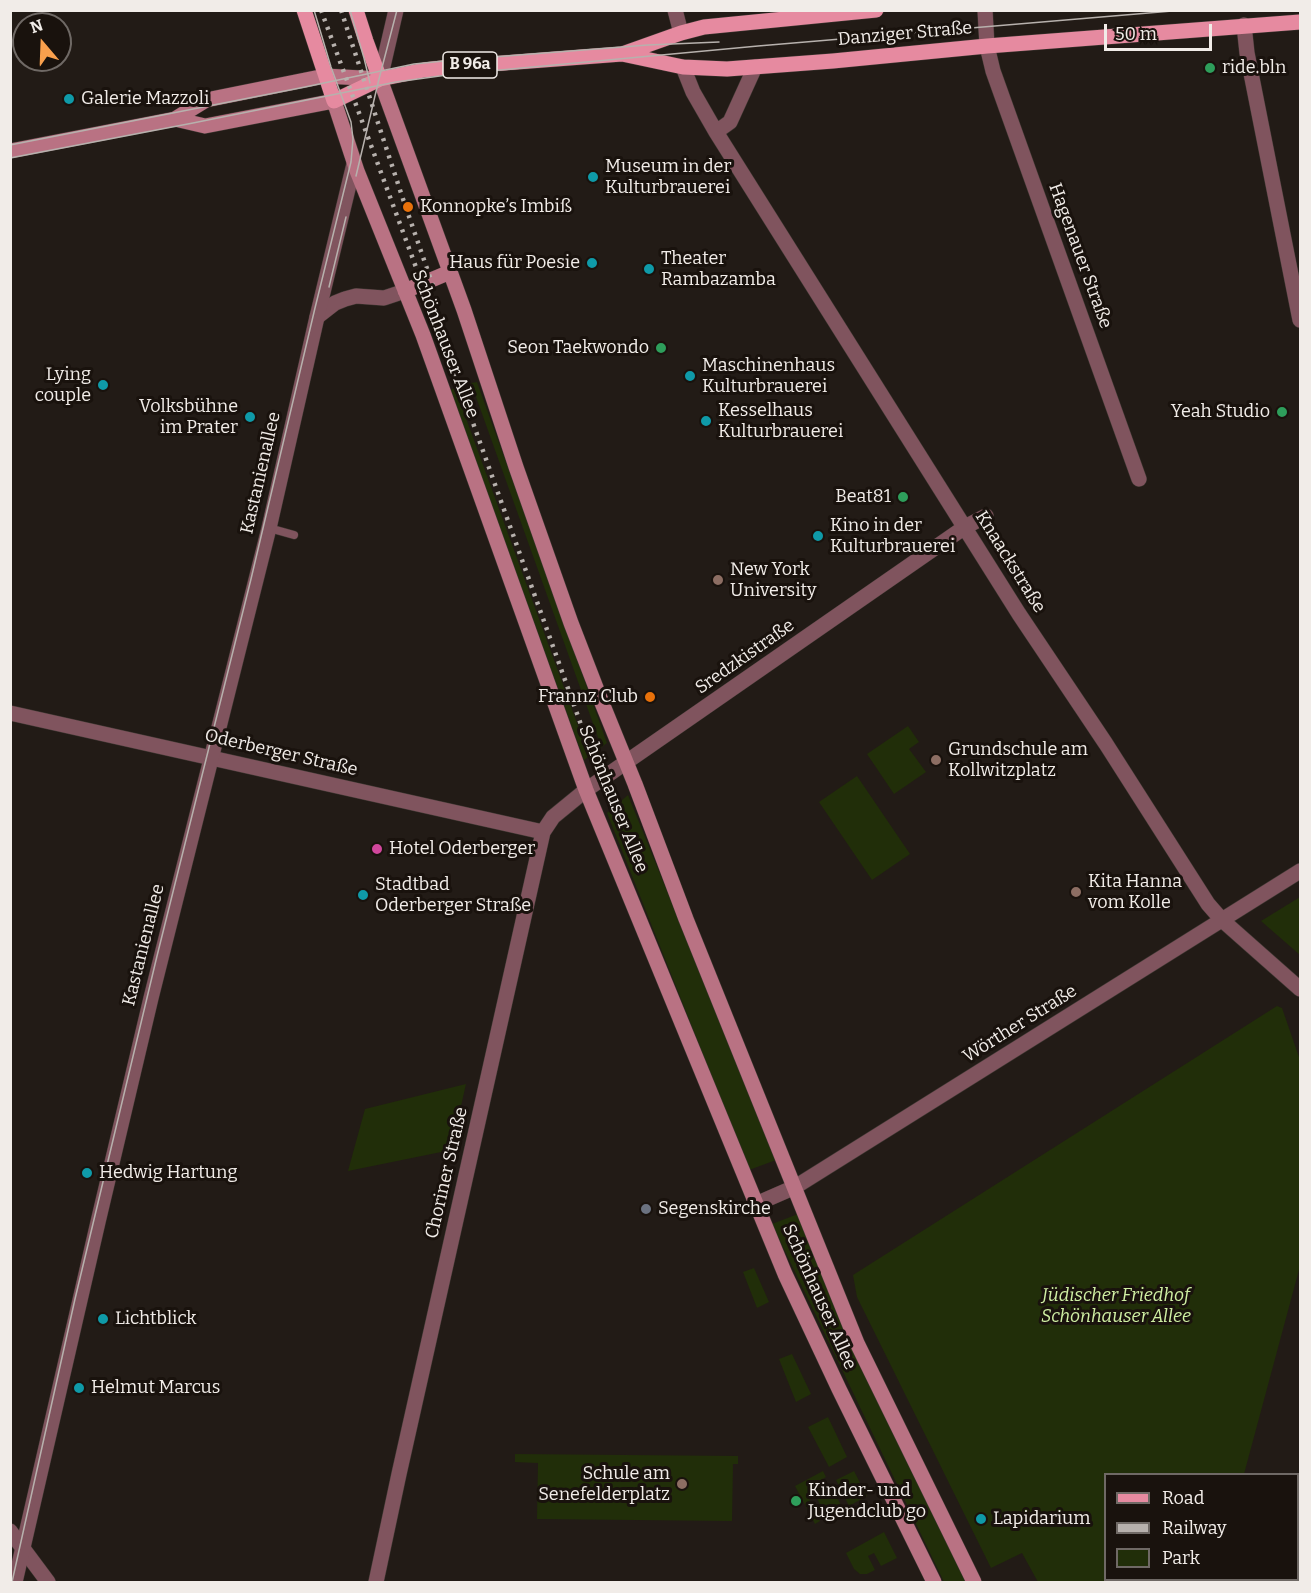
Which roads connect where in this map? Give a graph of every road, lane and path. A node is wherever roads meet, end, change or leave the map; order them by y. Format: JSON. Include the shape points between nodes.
{"nodes":[{"id":1,"x":304,"y":10,"type":"edge"},
{"id":2,"x":356,"y":10,"type":"edge"},
{"id":3,"x":396,"y":10,"type":"edge"},
{"id":4,"x":675,"y":10,"type":"edge"},
{"id":5,"x":876,"y":10,"type":"edge"},
{"id":6,"x":985,"y":10,"type":"edge"},
{"id":7,"x":1300,"y":22,"type":"edge"},
{"id":8,"x":1244,"y":25,"type":"junction"},
{"id":9,"x":681,"y":33,"type":"junction"},
{"id":10,"x":987,"y":46,"type":"junction"},
{"id":11,"x":622,"y":54,"type":"junction"},
{"id":12,"x":683,"y":67,"type":"junction"},
{"id":13,"x":755,"y":67,"type":"junction"},
{"id":14,"x":325,"y":76,"type":"junction"},
{"id":15,"x":380,"y":79,"type":"junction"},
{"id":16,"x":334,"y":101,"type":"junction"},
{"id":17,"x":175,"y":119,"type":"junction"},
{"id":18,"x":716,"y":132,"type":"junction"},
{"id":19,"x":10,"y":151,"type":"edge"},
{"id":20,"x":354,"y":164,"type":"junction"},
{"id":21,"x":450,"y":272,"type":"junction"},
{"id":22,"x":405,"y":291,"type":"junction"},
{"id":23,"x":316,"y":317,"type":"junction"},
{"id":24,"x":1300,"y":320,"type":"edge"},
{"id":25,"x":1139,"y":479,"type":"dead end"},
{"id":26,"x":986,"y":516,"type":"dead end"},
{"id":27,"x":965,"y":527,"type":"junction"},
{"id":28,"x":269,"y":528,"type":"junction"},
{"id":29,"x":294,"y":535,"type":"dead end"},
{"id":30,"x":10,"y":712,"type":"edge"},
{"id":31,"x":211,"y":757,"type":"junction"},
{"id":32,"x":626,"y":762,"type":"junction"},
{"id":33,"x":586,"y":790,"type":"junction"},
{"id":34,"x":543,"y":832,"type":"junction"},
{"id":35,"x":1300,"y":871,"type":"edge"},
{"id":36,"x":1222,"y":920,"type":"junction"},
{"id":37,"x":1300,"y":989,"type":"edge"},
{"id":38,"x":795,"y":1187,"type":"junction"},
{"id":39,"x":756,"y":1204,"type":"junction"},
{"id":40,"x":10,"y":1531,"type":"edge"},
{"id":41,"x":23,"y":1548,"type":"junction"},
{"id":42,"x":15,"y":1582,"type":"edge"},
{"id":43,"x":48,"y":1582,"type":"edge"},
{"id":44,"x":376,"y":1582,"type":"edge"},
{"id":45,"x":934,"y":1582,"type":"edge"},
{"id":46,"x":974,"y":1582,"type":"edge"}],
"edges":[{"from":1,"to":14,"type":"main road","name":"Schönhauser Allee"},
{"from":2,"to":15,"type":"main road","name":"Schönhauser Allee"},
{"from":3,"to":15,"type":"street"},
{"from":4,"to":9,"type":"street"},
{"from":5,"to":9,"type":"main road","name":"Danziger Straße","number":"B 96a","via":[[724,24]]},
{"from":6,"to":10,"type":"street","name":"Hagenauer Straße"},
{"from":7,"to":8,"type":"main road","name":"Danziger Straße","number":"B 96a"},
{"from":8,"to":10,"type":"main road","name":"Danziger Straße","number":"B 96a"},
{"from":8,"to":24,"type":"street"},
{"from":9,"to":11,"type":"main road","name":"Danziger Straße","number":"B 96a"},
{"from":10,"to":13,"type":"main road","name":"Danziger Straße","number":"B 96a"},
{"from":10,"to":25,"type":"street","name":"Hagenauer Straße"},
{"from":11,"to":12,"type":"main road","name":"Danziger Straße","number":"B 96a"},
{"from":11,"to":15,"type":"main road","name":"Danziger Straße","number":"B 96a","via":[[451,67]]},
{"from":12,"to":13,"type":"main road","name":"Danziger Straße","number":"B 96a"},
{"from":12,"to":18,"type":"street","name":"Knaackstraße"},
{"from":13,"to":18,"type":"street","via":[[730,122]]},
{"from":14,"to":15,"type":"main road"},
{"from":14,"to":16,"type":"main road","name":"Schönhauser Allee"},
{"from":14,"to":17,"type":"main road","via":[[206,100]]},
{"from":15,"to":16,"type":"main road","name":"Danziger Straße","number":"B 96a"},
{"from":15,"to":21,"type":"main road","name":"Schönhauser Allee"},
{"from":16,"to":17,"type":"main road","via":[[206,126]]},
{"from":16,"to":20,"type":"main road","name":"Schönhauser Allee"},
{"from":17,"to":19,"type":"main road"},
{"from":18,"to":27,"type":"street","name":"Knaackstraße"},
{"from":20,"to":22,"type":"main road","name":"Schönhauser Allee"},
{"from":20,"to":23,"type":"street","name":"Kastanienallee"},
{"from":21,"to":22,"type":"main road"},
{"from":21,"to":32,"type":"main road","name":"Schönhauser Allee","via":[[571,623]]},
{"from":22,"to":23,"type":"street","via":[[384,298],[345,299]]},
{"from":22,"to":33,"type":"main road","name":"Schönhauser Allee"},
{"from":23,"to":28,"type":"street","name":"Kastanienallee"},
{"from":26,"to":27,"type":"street","name":"Sredzkistraße"},
{"from":27,"to":32,"type":"street","name":"Sredzkistraße"},
{"from":27,"to":36,"type":"street","name":"Knaackstraße"},
{"from":28,"to":29,"type":"lane"},
{"from":28,"to":31,"type":"street","name":"Kastanienallee"},
{"from":30,"to":31,"type":"street","name":"Oderberger Straße"},
{"from":31,"to":34,"type":"street","name":"Oderberger Straße"},
{"from":31,"to":41,"type":"street","name":"Kastanienallee","via":[[104,1193]]},
{"from":32,"to":33,"type":"street","name":"Sredzkistraße"},
{"from":32,"to":38,"type":"main road","name":"Schönhauser Allee"},
{"from":33,"to":34,"type":"street","name":"Choriner Straße","via":[[553,817]]},
{"from":33,"to":39,"type":"main road","name":"Schönhauser Allee"},
{"from":34,"to":44,"type":"street","name":"Choriner Straße"},
{"from":35,"to":36,"type":"street","name":"Wörther Straße"},
{"from":36,"to":37,"type":"street","name":"Knaackstraße"},
{"from":36,"to":38,"type":"street","name":"Wörther Straße"},
{"from":38,"to":39,"type":"street","name":"Wörther Straße"},
{"from":38,"to":46,"type":"main road","name":"Schönhauser Allee","via":[[857,1343]]},
{"from":39,"to":45,"type":"main road","name":"Schönhauser Allee","via":[[806,1320]]},
{"from":40,"to":41,"type":"street"},
{"from":41,"to":42,"type":"street","name":"Kastanienallee"},
{"from":41,"to":43,"type":"street"}]}
